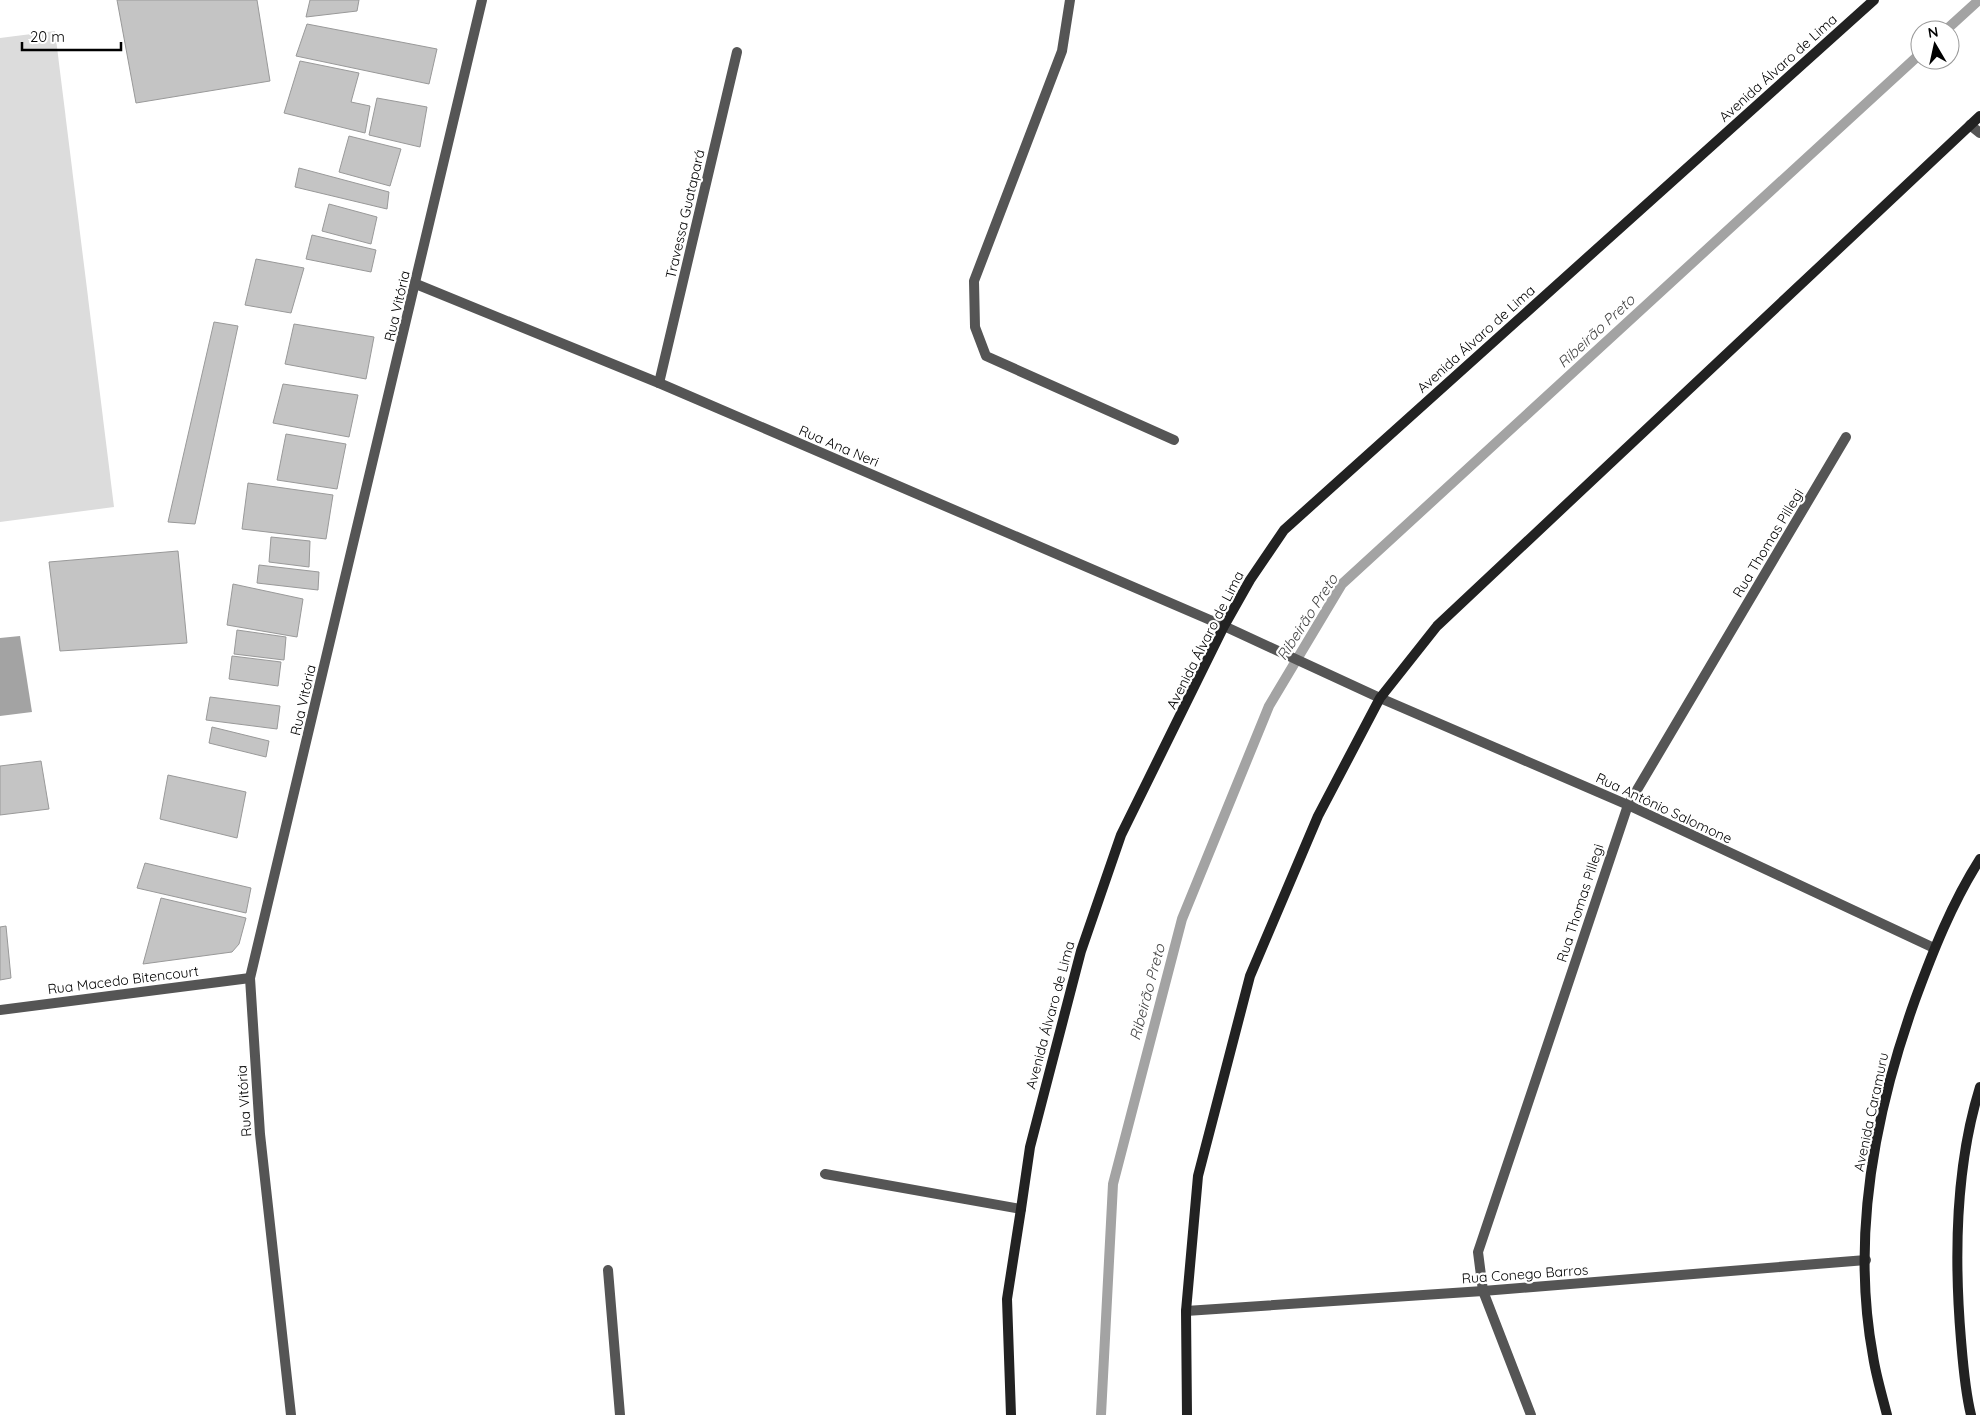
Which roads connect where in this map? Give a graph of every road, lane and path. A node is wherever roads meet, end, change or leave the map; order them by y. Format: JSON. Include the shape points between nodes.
{"nodes":[{"id":1,"x":482,"y":0,"type":"edge"},
{"id":2,"x":1070,"y":0,"type":"edge"},
{"id":3,"x":1874,"y":0,"type":"edge"},
{"id":4,"x":737,"y":52,"type":"dead end"},
{"id":5,"x":1980,"y":116,"type":"edge"},
{"id":6,"x":1970,"y":125,"type":"junction"},
{"id":7,"x":1980,"y":133,"type":"edge"},
{"id":8,"x":416,"y":284,"type":"junction"},
{"id":9,"x":659,"y":383,"type":"junction"},
{"id":10,"x":1846,"y":437,"type":"dead end"},
{"id":11,"x":1174,"y":440,"type":"dead end"},
{"id":12,"x":1224,"y":626,"type":"junction"},
{"id":13,"x":1347,"y":682,"type":"joint"},
{"id":14,"x":1380,"y":698,"type":"junction"},
{"id":15,"x":1628,"y":805,"type":"junction"},
{"id":16,"x":1980,"y":859,"type":"edge"},
{"id":17,"x":1934,"y":948,"type":"junction"},
{"id":18,"x":250,"y":978,"type":"junction"},
{"id":19,"x":0,"y":1010,"type":"edge"},
{"id":20,"x":1980,"y":1087,"type":"edge"},
{"id":21,"x":825,"y":1174,"type":"dead end"},
{"id":22,"x":1021,"y":1209,"type":"junction"},
{"id":23,"x":1866,"y":1260,"type":"junction"},
{"id":24,"x":608,"y":1270,"type":"dead end"},
{"id":25,"x":1483,"y":1291,"type":"junction"},
{"id":26,"x":1186,"y":1311,"type":"junction"},
{"id":27,"x":291,"y":1415,"type":"edge"},
{"id":28,"x":620,"y":1415,"type":"edge"},
{"id":29,"x":1011,"y":1415,"type":"edge"},
{"id":30,"x":1186,"y":1415,"type":"edge"},
{"id":31,"x":1532,"y":1415,"type":"edge"},
{"id":32,"x":1887,"y":1415,"type":"edge"},
{"id":33,"x":1972,"y":1415,"type":"edge"}],
"edges":[{"from":1,"to":8,"type":"street","name":"Rua Vitória"},
{"from":2,"to":11,"type":"street","via":[[1062,51],[974,282],[974,327],[986,356]]},
{"from":3,"to":12,"type":"street","name":"Avenida Álvaro de Lima","via":[[1284,530]]},
{"from":4,"to":9,"type":"street","name":"Travessa Guatapará"},
{"from":5,"to":6,"type":"street"},
{"from":6,"to":7,"type":"street"},
{"from":6,"to":14,"type":"street","via":[[1436,626]]},
{"from":8,"to":9,"type":"street","name":"Rua Ana Neri"},
{"from":8,"to":18,"type":"street","name":"Rua Vitória"},
{"from":9,"to":12,"type":"street","name":"Rua Ana Neri"},
{"from":10,"to":15,"type":"street","name":"Rua Thomas Pillegi"},
{"from":12,"to":13,"type":"street","name":"Rua Ana Neri"},
{"from":12,"to":22,"type":"street","name":"Avenida Álvaro de Lima","via":[[1121,836],[1081,950],[1030,1147]]},
{"from":13,"to":14,"type":"street","name":"Rua Antônio Salomone"},
{"from":14,"to":15,"type":"street","name":"Rua Antônio Salomone"},
{"from":14,"to":26,"type":"street","via":[[1318,816],[1250,976],[1198,1176]]},
{"from":15,"to":17,"type":"street","name":"Rua Antônio Salomone"},
{"from":15,"to":25,"type":"street","name":"Rua Thomas Pillegi","via":[[1478,1252]]},
{"from":16,"to":17,"type":"street","name":"Avenida Caramuru"},
{"from":17,"to":23,"type":"street","name":"Avenida Caramuru","via":[[1901,1039],[1885,1097],[1871,1164]]},
{"from":18,"to":19,"type":"street","name":"Rua Macedo Bitencourt"},
{"from":18,"to":27,"type":"street","name":"Rua Vitória","via":[[260,1134]]},
{"from":20,"to":33,"type":"street","via":[[1966,1146],[1960,1203],[1958,1309]]},
{"from":21,"to":22,"type":"street"},
{"from":22,"to":29,"type":"street","name":"Avenida Álvaro de Lima","via":[[1007,1299]]},
{"from":23,"to":25,"type":"street","name":"Rua Conego Barros"},
{"from":23,"to":32,"type":"street","name":"Avenida Caramuru","via":[[1873,1356]]},
{"from":24,"to":28,"type":"street"},
{"from":25,"to":26,"type":"street","name":"Rua Conego Barros"},
{"from":25,"to":31,"type":"street","name":"Rua Thomas Pillegi"},
{"from":26,"to":30,"type":"street"}]}
